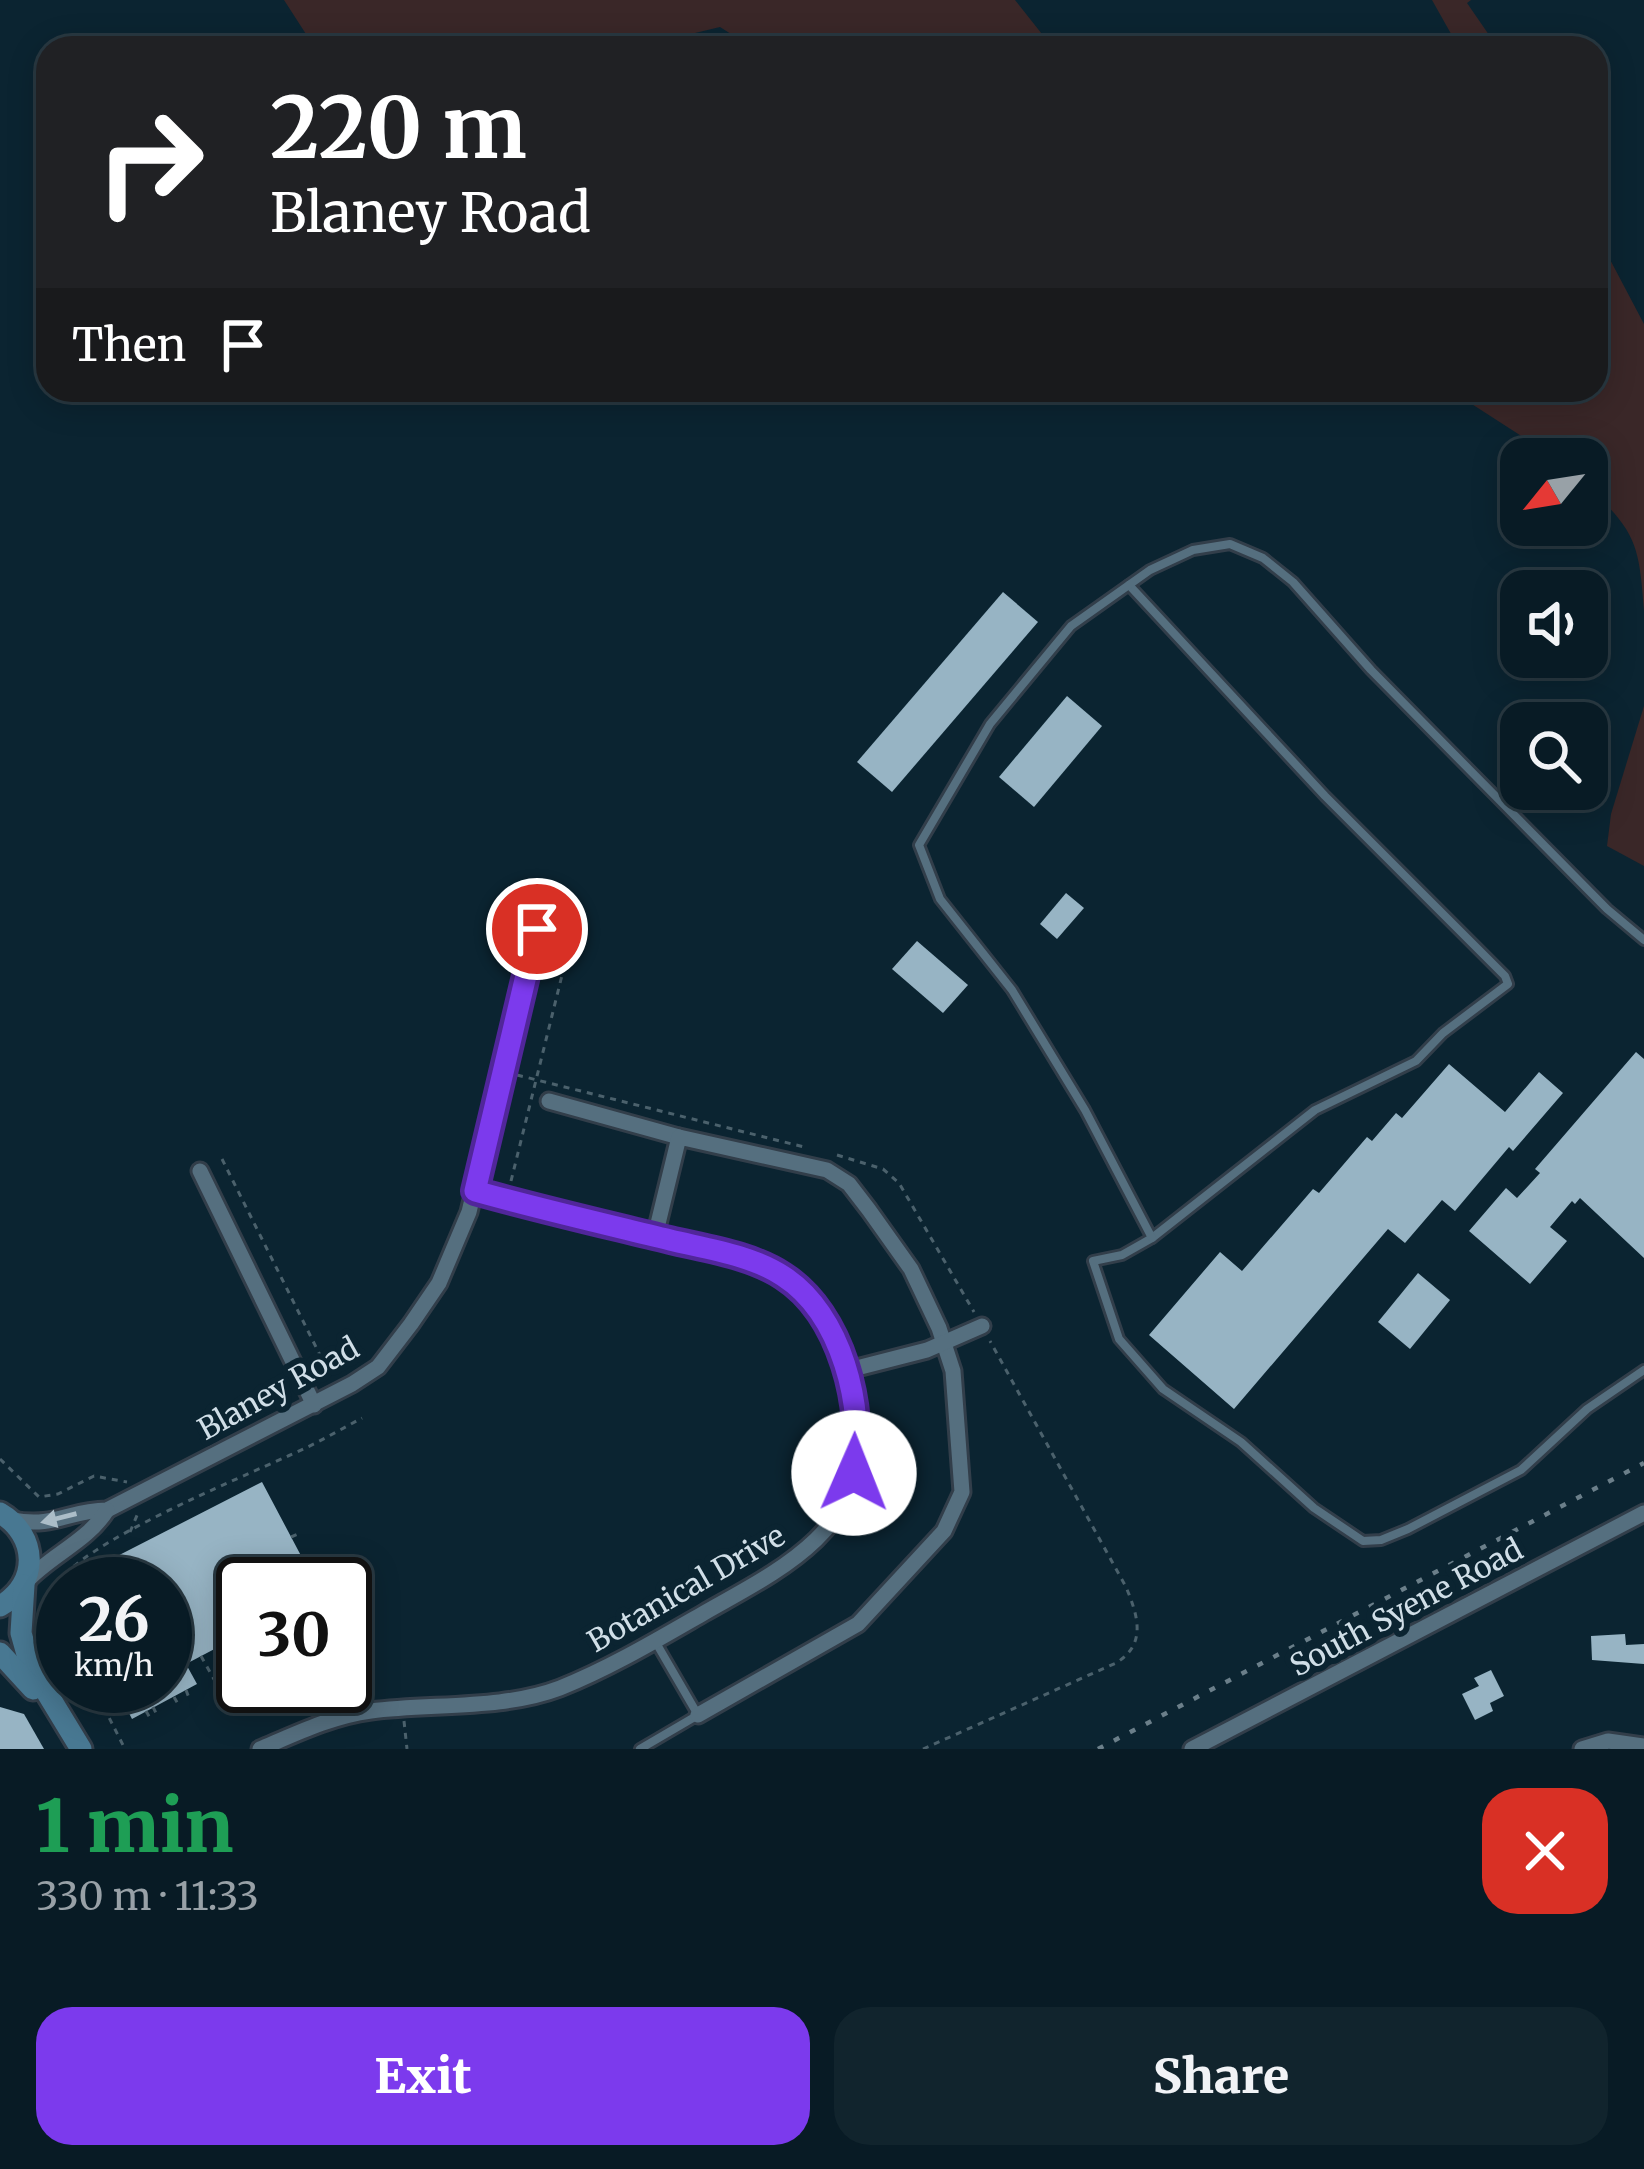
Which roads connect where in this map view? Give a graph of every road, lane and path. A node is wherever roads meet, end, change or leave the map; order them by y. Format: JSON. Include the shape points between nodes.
{"nodes":[{"id":1,"x":1129,"y":585,"type":"junction"},
{"id":2,"x":537,"y":929,"type":"dead end"},
{"id":3,"x":1644,"y":940,"type":"edge"},
{"id":4,"x":570,"y":944,"type":"dead end"},
{"id":5,"x":503,"y":1072,"type":"junction"},
{"id":6,"x":536,"y":1080,"type":"junction"},
{"id":7,"x":549,"y":1101,"type":"dead end"},
{"id":8,"x":679,"y":1137,"type":"junction"},
{"id":9,"x":222,"y":1159,"type":"dead end"},
{"id":10,"x":200,"y":1171,"type":"dead end"},
{"id":11,"x":512,"y":1179,"type":"dead end"},
{"id":12,"x":475,"y":1191,"type":"junction"},
{"id":13,"x":655,"y":1236,"type":"junction"},
{"id":14,"x":1151,"y":1238,"type":"junction"},
{"id":15,"x":986,"y":1334,"type":"joint"},
{"id":16,"x":943,"y":1344,"type":"junction"},
{"id":17,"x":324,"y":1363,"type":"dead end"},
{"id":18,"x":1644,"y":1370,"type":"edge"},
{"id":19,"x":845,"y":1371,"type":"junction"},
{"id":20,"x":314,"y":1405,"type":"junction"},
{"id":21,"x":362,"y":1418,"type":"dead end"},
{"id":22,"x":0,"y":1459,"type":"edge"},
{"id":23,"x":120,"y":1480,"type":"dead end"},
{"id":24,"x":107,"y":1510,"type":"junction"},
{"id":25,"x":139,"y":1510,"type":"dead end"},
{"id":26,"x":1644,"y":1513,"type":"edge"},
{"id":27,"x":4,"y":1514,"type":"edge"},
{"id":28,"x":130,"y":1532,"type":"junction"},
{"id":29,"x":298,"y":1534,"type":"dead end"},
{"id":30,"x":291,"y":1537,"type":"dead end"},
{"id":31,"x":88,"y":1557,"type":"edge"},
{"id":32,"x":24,"y":1585,"type":"junction"},
{"id":33,"x":0,"y":1606,"type":"edge"},
{"id":34,"x":656,"y":1641,"type":"junction"},
{"id":35,"x":0,"y":1653,"type":"edge"},
{"id":36,"x":201,"y":1656,"type":"dead end"},
{"id":37,"x":36,"y":1673,"type":"edge"},
{"id":38,"x":215,"y":1681,"type":"dead end"},
{"id":39,"x":36,"y":1684,"type":"edge"},
{"id":40,"x":64,"y":1713,"type":"edge"},
{"id":41,"x":107,"y":1713,"type":"edge"},
{"id":42,"x":147,"y":1713,"type":"edge"},
{"id":43,"x":698,"y":1715,"type":"junction"},
{"id":44,"x":150,"y":1718,"type":"dead end"},
{"id":45,"x":404,"y":1723,"type":"dead end"},
{"id":46,"x":1644,"y":1745,"type":"edge"},
{"id":47,"x":80,"y":1749,"type":"edge"},
{"id":48,"x":125,"y":1749,"type":"edge"},
{"id":49,"x":260,"y":1749,"type":"edge"},
{"id":50,"x":407,"y":1749,"type":"edge"},
{"id":51,"x":640,"y":1749,"type":"edge"},
{"id":52,"x":922,"y":1749,"type":"edge"},
{"id":53,"x":1192,"y":1749,"type":"edge"},
{"id":54,"x":1582,"y":1749,"type":"edge"}],
"edges":[{"from":1,"to":3,"type":"lane","via":[[1193,550],[1230,544],[1262,558]]},
{"from":1,"to":14,"type":"lane","via":[[1071,626],[990,724],[919,845],[940,899],[1012,990]]},
{"from":1,"to":14,"type":"lane","via":[[1508,984],[1416,1060],[1315,1110]]},
{"from":2,"to":5,"type":"street","name":"Blaney Road"},
{"from":4,"to":6,"type":"path"},
{"from":5,"to":6,"type":"path"},
{"from":5,"to":12,"type":"street","name":"Blaney Road"},
{"from":6,"to":11,"type":"path"},
{"from":7,"to":8,"type":"street"},
{"from":8,"to":13,"type":"street"},
{"from":8,"to":16,"type":"street","via":[[826,1170],[849,1184],[911,1269]]},
{"from":9,"to":17,"type":"path"},
{"from":10,"to":20,"type":"street"},
{"from":12,"to":13,"type":"street","name":"Botanical Drive"},
{"from":12,"to":20,"type":"street","name":"Blaney Road","via":[[439,1283],[411,1324],[378,1367]]},
{"from":13,"to":19,"type":"street","name":"Botanical Drive","via":[[782,1275],[820,1312]]},
{"from":14,"to":18,"type":"lane","via":[[1093,1262],[1119,1339],[1163,1389],[1363,1541],[1408,1529],[1520,1470]]},
{"from":15,"to":16,"type":"street"},
{"from":15,"to":52,"type":"path","via":[[1126,1587],[1139,1628],[1135,1646],[1116,1663]]},
{"from":16,"to":19,"type":"street"},
{"from":16,"to":43,"type":"street","via":[[962,1492],[944,1531],[858,1624]]},
{"from":19,"to":34,"type":"street","name":"Botanical Drive","via":[[859,1445],[833,1522],[789,1564]]},
{"from":20,"to":24,"type":"street","name":"Blaney Road"},
{"from":21,"to":28,"type":"path"},
{"from":22,"to":23,"type":"path","via":[[39,1497],[94,1476]]},
{"from":24,"to":27,"type":"street","name":"Blaney Road","one_way":true,"via":[[55,1522]]},
{"from":24,"to":32,"type":"street","name":"Blaney Road"},
{"from":25,"to":28,"type":"path"},
{"from":26,"to":53,"type":"street","name":"South Syene Road"},
{"from":27,"to":32,"type":"main road","via":[[29,1547]]},
{"from":28,"to":31,"type":"path"},
{"from":29,"to":30,"type":"path"},
{"from":32,"to":33,"type":"main road"},
{"from":32,"to":37,"type":"main road","via":[[21,1633]]},
{"from":34,"to":43,"type":"lane"},
{"from":34,"to":49,"type":"street","name":"Botanical Drive","via":[[555,1690],[366,1712]]},
{"from":35,"to":39,"type":"main road"},
{"from":36,"to":38,"type":"path"},
{"from":40,"to":47,"type":"main road"},
{"from":41,"to":48,"type":"path"},
{"from":42,"to":44,"type":"path"},
{"from":43,"to":51,"type":"lane"},
{"from":45,"to":50,"type":"path"},
{"from":46,"to":54,"type":"street","via":[[1608,1741]]}]}
